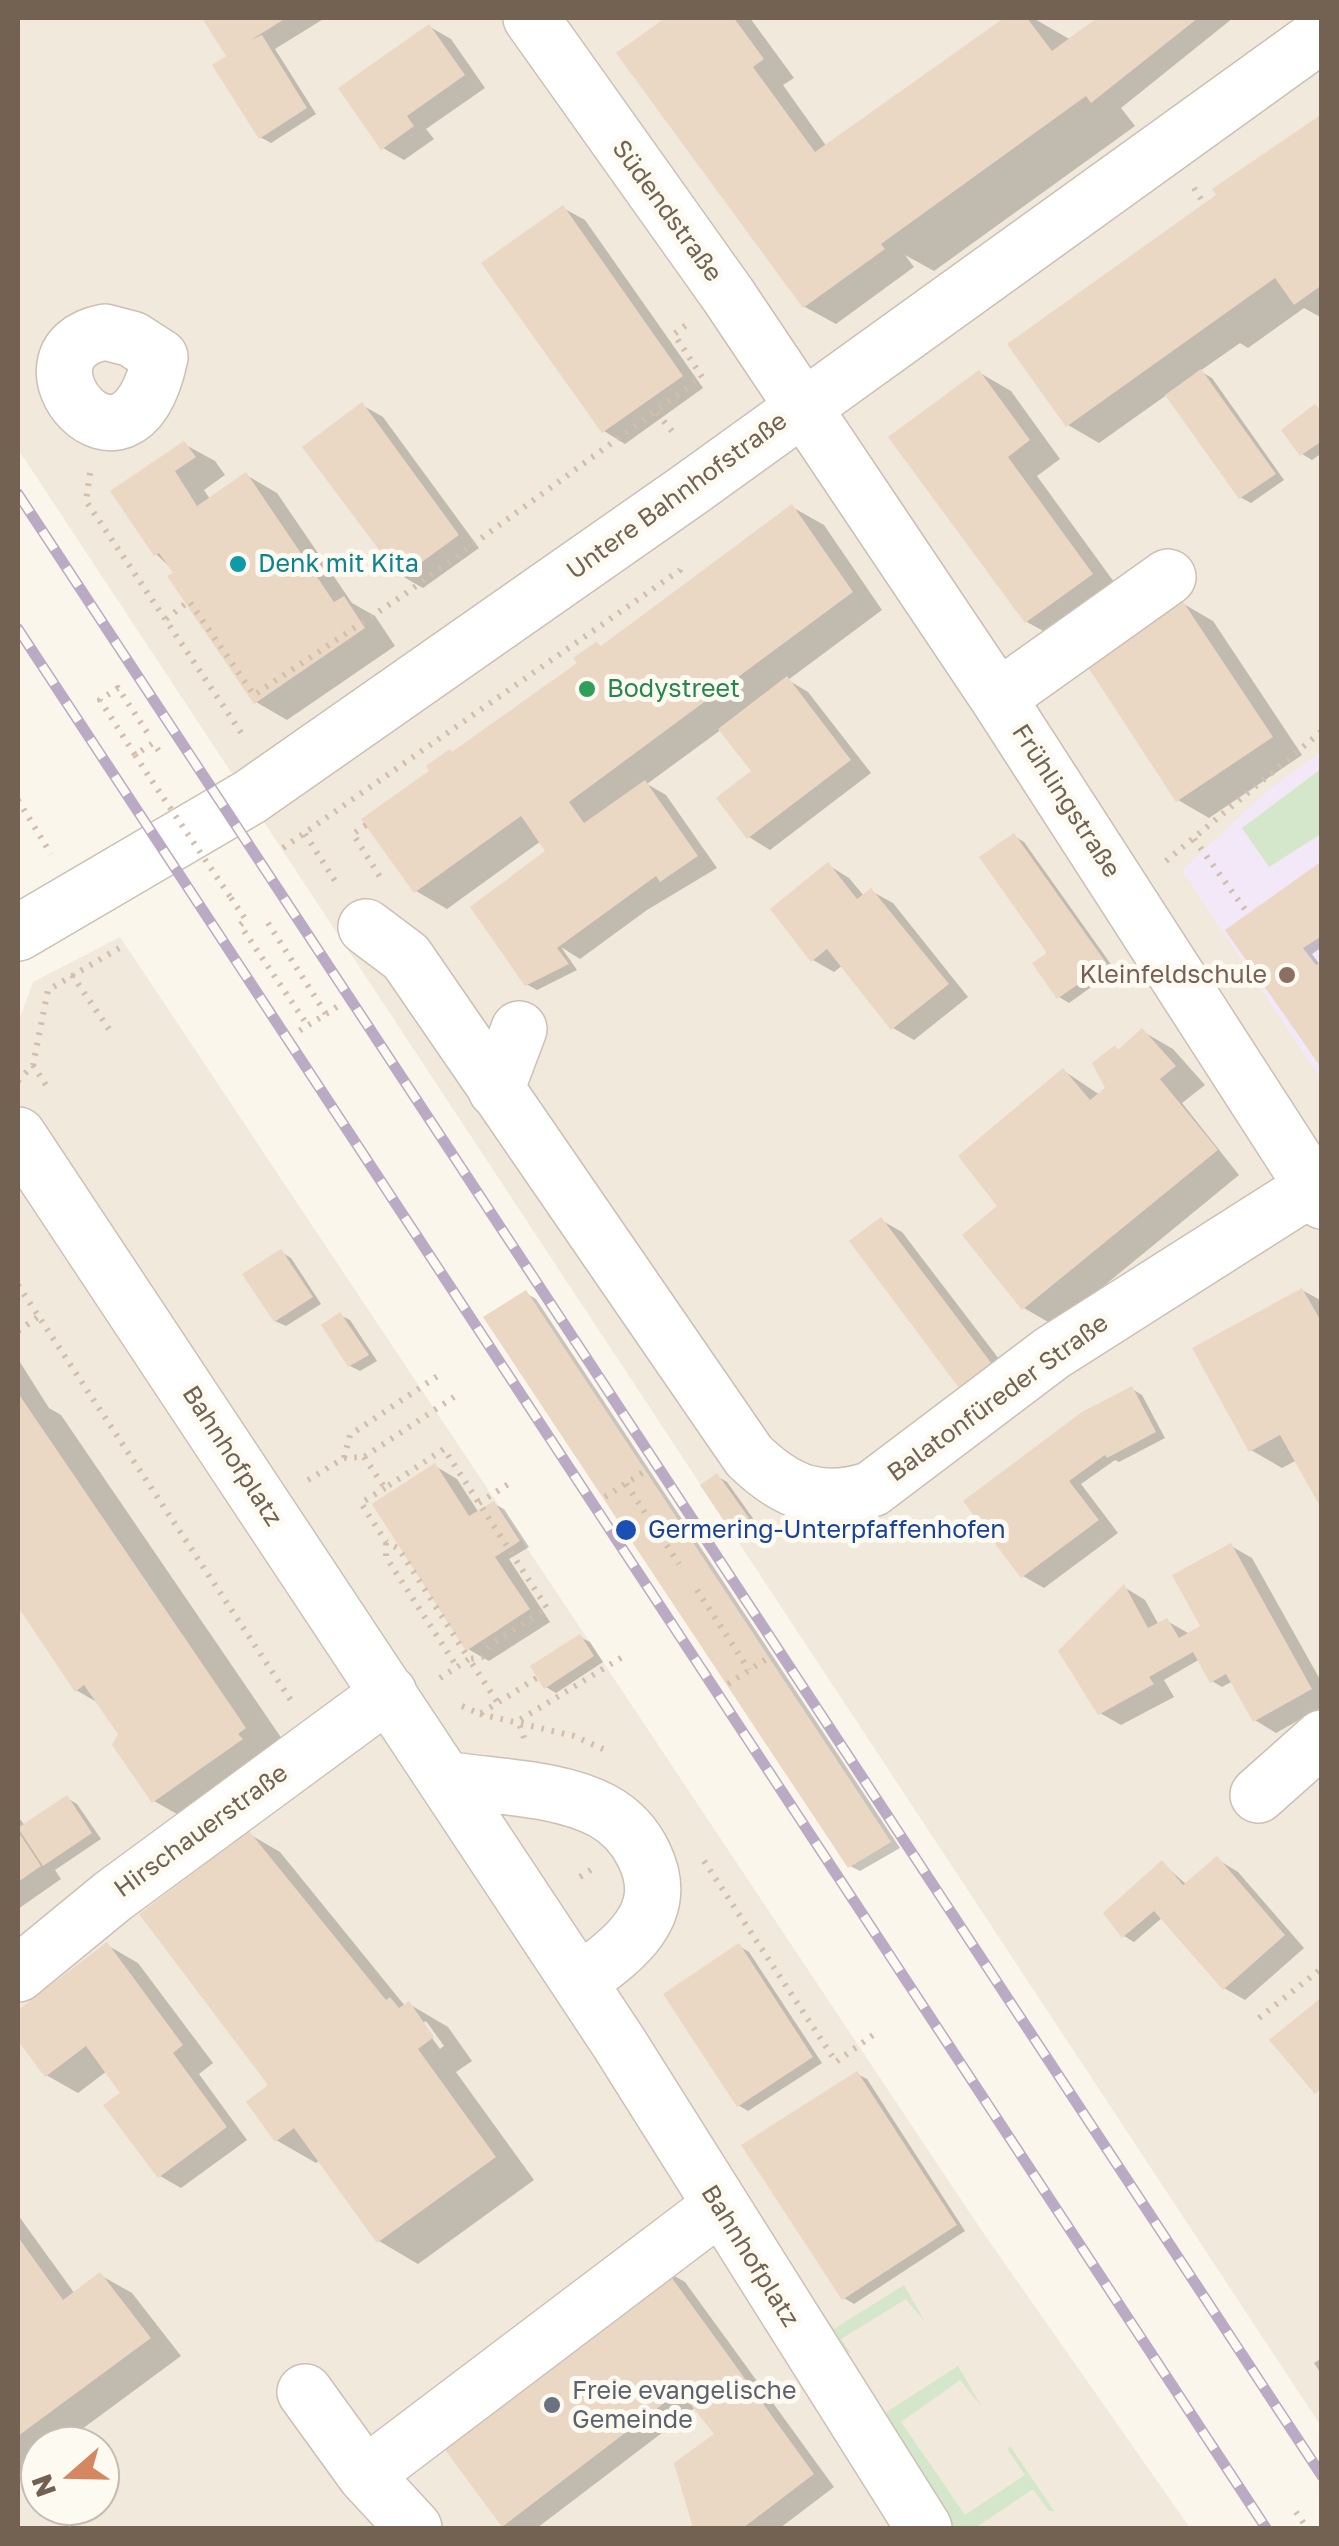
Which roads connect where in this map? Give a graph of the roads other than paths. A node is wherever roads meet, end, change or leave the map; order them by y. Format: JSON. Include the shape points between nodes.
{"nodes":[{"id":1,"x":532,"y":18,"type":"edge"},
{"id":2,"x":1322,"y":34,"type":"edge"},
{"id":3,"x":800,"y":408,"type":"junction"},
{"id":4,"x":1168,"y":577,"type":"dead end"},
{"id":5,"x":998,"y":698,"type":"junction"},
{"id":6,"x":366,"y":927,"type":"dead end"},
{"id":7,"x":18,"y":933,"type":"edge"},
{"id":8,"x":520,"y":1029,"type":"dead end"},
{"id":9,"x":496,"y":1090,"type":"junction"},
{"id":10,"x":18,"y":1135,"type":"edge"},
{"id":11,"x":1317,"y":1194,"type":"edge"},
{"id":12,"x":418,"y":1679,"type":"junction"},
{"id":13,"x":1322,"y":1738,"type":"edge"},
{"id":14,"x":445,"y":1779,"type":"junction"},
{"id":15,"x":1258,"y":1795,"type":"dead end"},
{"id":16,"x":18,"y":1974,"type":"edge"},
{"id":17,"x":579,"y":1982,"type":"junction"},
{"id":18,"x":718,"y":2207,"type":"junction"},
{"id":19,"x":305,"y":2392,"type":"dead end"},
{"id":20,"x":365,"y":2476,"type":"junction"},
{"id":21,"x":414,"y":2528,"type":"edge"},
{"id":22,"x":924,"y":2528,"type":"edge"}],
"edges":[{"from":1,"to":3,"type":"street","name":"Südendstraße"},
{"from":2,"to":3,"type":"street","name":"Untere Bahnhofstraße"},
{"from":3,"to":5,"type":"street","name":"Frühlingstraße"},
{"from":3,"to":7,"type":"street","name":"Untere Bahnhofstraße","via":[[250,797]]},
{"from":4,"to":5,"type":"street"},
{"from":5,"to":11,"type":"street","name":"Frühlingstraße"},
{"from":6,"to":9,"type":"street","name":"Balatonfüreder Straße","via":[[406,957]]},
{"from":8,"to":9,"type":"street"},
{"from":9,"to":11,"type":"street","name":"Balatonfüreder Straße","via":[[749,1456],[776,1482],[806,1496],[844,1498],[872,1490],[1052,1354]]},
{"from":10,"to":12,"type":"street","name":"Bahnhofplatz"},
{"from":12,"to":14,"type":"street","name":"Bahnhofplatz"},
{"from":12,"to":16,"type":"street","name":"Hirschauerstraße","via":[[300,1755]]},
{"from":13,"to":15,"type":"street"},
{"from":14,"to":17,"type":"street","name":"Bahnhofplatz"},
{"from":14,"to":17,"type":"street","via":[[578,1802],[620,1823],[637,1842],[654,1884],[642,1930]]},
{"from":17,"to":18,"type":"street","name":"Bahnhofplatz"},
{"from":18,"to":20,"type":"street"},
{"from":18,"to":22,"type":"street","name":"Bahnhofplatz","via":[[858,2394]]},
{"from":19,"to":20,"type":"street"},
{"from":20,"to":21,"type":"street"}]}
